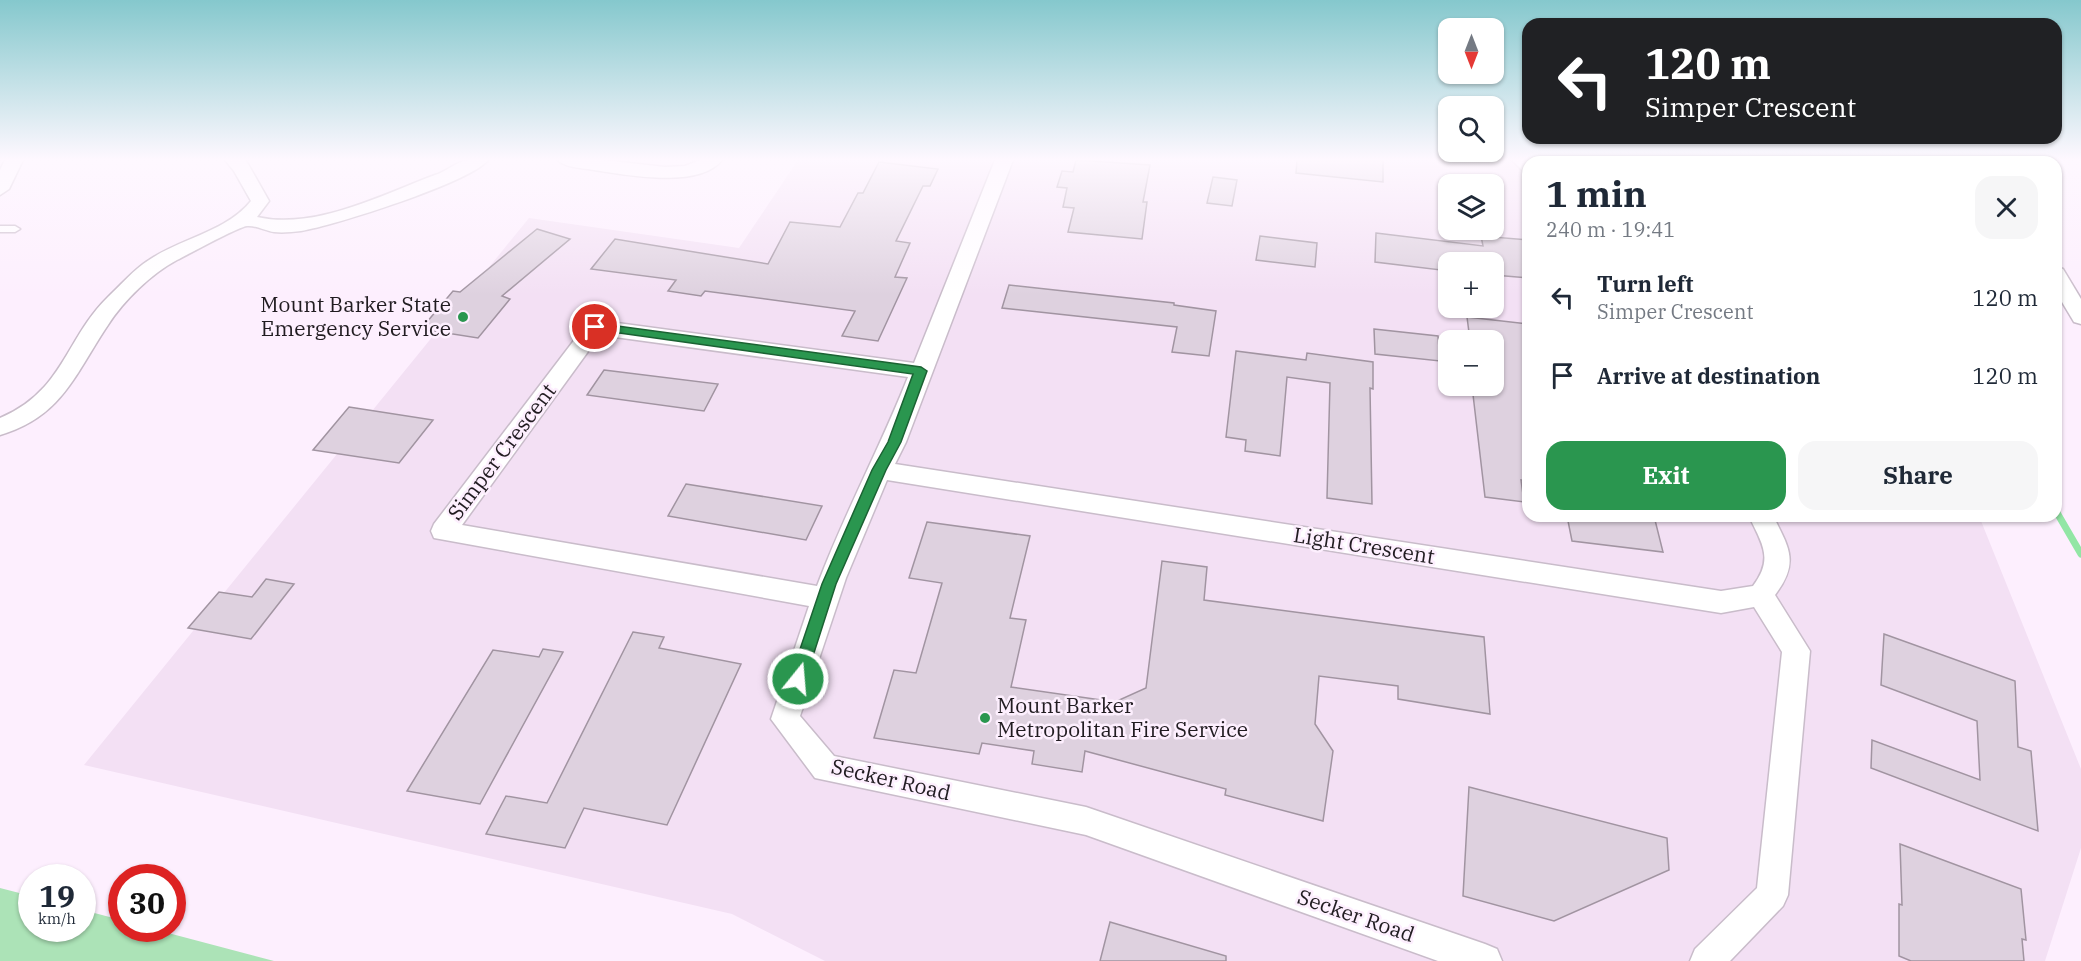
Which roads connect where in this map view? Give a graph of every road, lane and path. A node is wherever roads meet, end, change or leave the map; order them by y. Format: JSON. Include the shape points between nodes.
{"nodes":[{"id":1,"x":257,"y":205,"type":"edge"},
{"id":2,"x":372,"y":205,"type":"edge"},
{"id":3,"x":986,"y":205,"type":"edge"},
{"id":4,"x":245,"y":220,"type":"junction"},
{"id":5,"x":0,"y":229,"type":"edge"},
{"id":6,"x":15,"y":229,"type":"dead end"},
{"id":7,"x":2062,"y":284,"type":"edge"},
{"id":8,"x":2081,"y":317,"type":"edge"},
{"id":9,"x":921,"y":371,"type":"junction"},
{"id":10,"x":0,"y":427,"type":"edge"},
{"id":11,"x":879,"y":470,"type":"junction"},
{"id":12,"x":1764,"y":522,"type":"edge"},
{"id":13,"x":1761,"y":595,"type":"junction"},
{"id":14,"x":823,"y":598,"type":"junction"},
{"id":15,"x":1485,"y":961,"type":"edge"},
{"id":16,"x":1707,"y":961,"type":"edge"}],
"edges":[{"from":1,"to":4,"type":"street"},
{"from":2,"to":4,"type":"street","via":[[311,222],[276,227]]},
{"from":3,"to":9,"type":"street","name":"Secker Road"},
{"from":4,"to":10,"type":"street","via":[[154,265],[99,320],[64,380],[45,402]]},
{"from":5,"to":6,"type":"lane"},
{"from":7,"to":8,"type":"street"},
{"from":9,"to":11,"type":"street","name":"Secker Road"},
{"from":9,"to":14,"type":"street","name":"Simper Crescent","via":[[595,327],[443,531]]},
{"from":11,"to":13,"type":"street","name":"Light Crescent","via":[[1721,602]]},
{"from":11,"to":14,"type":"street","name":"Secker Road"},
{"from":12,"to":13,"type":"street","via":[[1778,552],[1777,575]]},
{"from":13,"to":16,"type":"street","via":[[1796,651],[1772,895]]},
{"from":14,"to":15,"type":"street","name":"Secker Road","via":[[785,719],[825,768],[1086,821]]}]}
